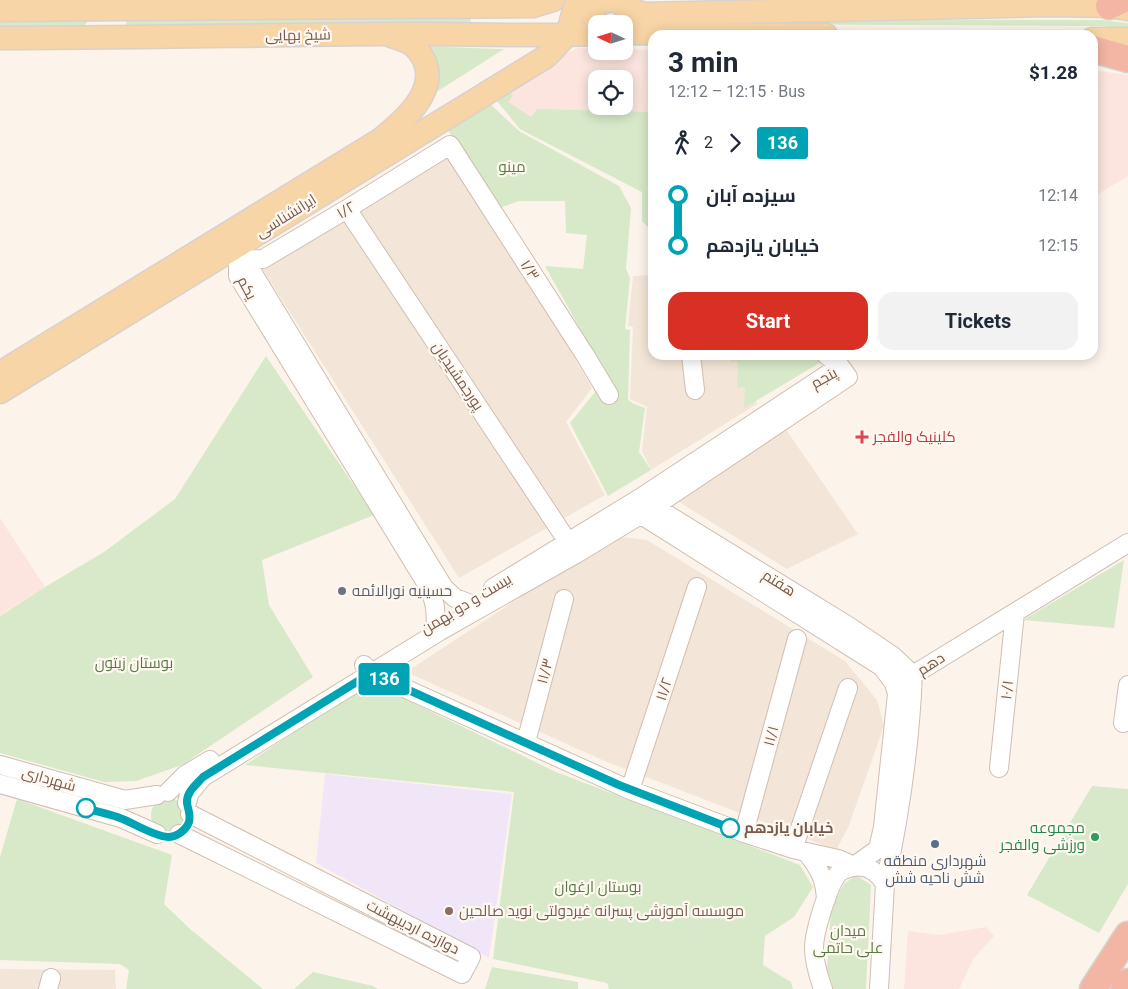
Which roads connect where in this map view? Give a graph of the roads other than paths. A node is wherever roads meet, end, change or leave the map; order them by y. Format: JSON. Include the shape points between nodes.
{"nodes":[{"id":1,"x":553,"y":0,"type":"edge"},
{"id":2,"x":577,"y":0,"type":"edge"},
{"id":3,"x":614,"y":0,"type":"edge"},
{"id":4,"x":510,"y":4,"type":"edge"},
{"id":5,"x":1120,"y":5,"type":"edge"},
{"id":6,"x":452,"y":6,"type":"junction"},
{"id":7,"x":0,"y":10,"type":"edge"},
{"id":8,"x":104,"y":10,"type":"junction"},
{"id":9,"x":592,"y":15,"type":"edge"},
{"id":10,"x":633,"y":33,"type":"edge"},
{"id":11,"x":648,"y":33,"type":"edge"},
{"id":12,"x":383,"y":34,"type":"junction"},
{"id":13,"x":588,"y":34,"type":"edge"},
{"id":14,"x":567,"y":35,"type":"junction"},
{"id":15,"x":0,"y":38,"type":"edge"},
{"id":16,"x":105,"y":38,"type":"junction"},
{"id":17,"x":1098,"y":39,"type":"edge"},
{"id":18,"x":1128,"y":39,"type":"edge"},
{"id":19,"x":1098,"y":51,"type":"edge"},
{"id":20,"x":1128,"y":59,"type":"edge"},
{"id":21,"x":450,"y":145,"type":"joint"},
{"id":22,"x":347,"y":209,"type":"junction"},
{"id":23,"x":230,"y":249,"type":"junction"},
{"id":24,"x":691,"y":360,"type":"edge"},
{"id":25,"x":832,"y":360,"type":"edge"},
{"id":26,"x":0,"y":373,"type":"edge"},
{"id":27,"x":694,"y":390,"type":"dead end"},
{"id":28,"x":0,"y":392,"type":"edge"},
{"id":29,"x":609,"y":395,"type":"dead end"},
{"id":30,"x":641,"y":506,"type":"junction"},
{"id":31,"x":568,"y":542,"type":"junction"},
{"id":32,"x":1128,"y":543,"type":"edge"},
{"id":33,"x":697,"y":587,"type":"dead end"},
{"id":34,"x":564,"y":599,"type":"dead end"},
{"id":35,"x":468,"y":603,"type":"junction"},
{"id":36,"x":1015,"y":613,"type":"junction"},
{"id":37,"x":436,"y":624,"type":"junction"},
{"id":38,"x":797,"y":639,"type":"dead end"},
{"id":39,"x":367,"y":669,"type":"junction"},
{"id":40,"x":912,"y":675,"type":"junction"},
{"id":41,"x":894,"y":683,"type":"junction"},
{"id":42,"x":1128,"y":685,"type":"edge"},
{"id":43,"x":848,"y":688,"type":"dead end"},
{"id":44,"x":1123,"y":723,"type":"dead end"},
{"id":45,"x":526,"y":742,"type":"junction"},
{"id":46,"x":0,"y":766,"type":"edge"},
{"id":47,"x":999,"y":768,"type":"dead end"},
{"id":48,"x":0,"y":784,"type":"edge"},
{"id":49,"x":630,"y":790,"type":"junction"},
{"id":50,"x":162,"y":794,"type":"junction"},
{"id":51,"x":189,"y":809,"type":"junction"},
{"id":52,"x":744,"y":833,"type":"junction"},
{"id":53,"x":157,"y":834,"type":"junction"},
{"id":54,"x":179,"y":834,"type":"junction"},
{"id":55,"x":800,"y":851,"type":"junction"},
{"id":56,"x":854,"y":866,"type":"junction"},
{"id":57,"x":885,"y":884,"type":"junction"},
{"id":58,"x":826,"y":901,"type":"junction"},
{"id":59,"x":1128,"y":935,"type":"edge"},
{"id":60,"x":1128,"y":982,"type":"edge"},
{"id":61,"x":822,"y":989,"type":"edge"},
{"id":62,"x":879,"y":989,"type":"edge"},
{"id":63,"x":1093,"y":989,"type":"edge"},
{"id":64,"x":1124,"y":989,"type":"edge"}],
"edges":[{"from":1,"to":4,"type":"main road","name":"شیخ بهایی","via":[[533,6]]},
{"from":2,"to":14,"type":"main road"},
{"from":3,"to":5,"type":"main road","via":[[644,14]]},
{"from":3,"to":9,"type":"main road","via":[[593,6]]},
{"from":4,"to":6,"type":"main road","name":"شیخ بهایی"},
{"from":6,"to":8,"type":"main road","name":"شیخ بهایی"},
{"from":6,"to":14,"type":"main road","via":[[464,11],[513,12],[547,18],[560,25]]},
{"from":7,"to":8,"type":"main road","name":"شیخ بهایی"},
{"from":8,"to":16,"type":"main road"},
{"from":10,"to":11,"type":"main road"},
{"from":12,"to":14,"type":"main road","name":"شیخ بهایی"},
{"from":12,"to":16,"type":"main road","name":"شیخ بهایی"},
{"from":12,"to":23,"type":"main road","name":"ایرانشناسی","via":[[409,41],[420,52],[427,67],[426,83],[415,106],[380,140]]},
{"from":13,"to":14,"type":"main road","name":"شیخ بهایی"},
{"from":14,"to":23,"type":"main road","name":"ایرانشناسی","via":[[547,56]]},
{"from":15,"to":16,"type":"main road","name":"شیخ بهایی"},
{"from":17,"to":18,"type":"main road"},
{"from":19,"to":20,"type":"highway"},
{"from":21,"to":22,"type":"street","name":"۱/۲"},
{"from":21,"to":29,"type":"street","name":"۱/۳"},
{"from":22,"to":23,"type":"street","name":"۱/۲","via":[[263,259]]},
{"from":22,"to":31,"type":"street","name":"پورجمشیدیان"},
{"from":23,"to":26,"type":"main road","name":"ایرانشناسی"},
{"from":23,"to":28,"type":"main road","name":"ایرانشناسی"},
{"from":23,"to":35,"type":"street","name":"یکم","via":[[248,267],[444,588],[455,598]]},
{"from":23,"to":37,"type":"street","name":"یکم","via":[[238,276],[431,591]]},
{"from":24,"to":27,"type":"street"},
{"from":25,"to":30,"type":"street","name":"پنجم","via":[[840,366]]},
{"from":30,"to":31,"type":"street","name":"بیست و دو بهمن"},
{"from":30,"to":39,"type":"street","name":"بیست و دو بهمن"},
{"from":30,"to":40,"type":"street","name":"هفتم","via":[[850,627],[893,656]]},
{"from":30,"to":41,"type":"street","name":"هفتم","via":[[882,666]]},
{"from":31,"to":35,"type":"street","name":"بیست و دو بهمن"},
{"from":32,"to":36,"type":"street","name":"دهم"},
{"from":33,"to":49,"type":"street","name":"۱۱/۲"},
{"from":34,"to":45,"type":"street","name":"۱۱/۳"},
{"from":35,"to":37,"type":"street","name":"بیست و دو بهمن"},
{"from":36,"to":40,"type":"street","name":"دهم"},
{"from":36,"to":47,"type":"street","name":"۱۰/۱"},
{"from":37,"to":39,"type":"street","name":"بیست و دو بهمن"},
{"from":38,"to":52,"type":"street","name":"۱۱/۱"},
{"from":39,"to":45,"type":"street"},
{"from":39,"to":50,"type":"street","name":"بیست و دو بهمن","via":[[185,775]]},
{"from":39,"to":51,"type":"street","name":"بیست و دو بهمن","via":[[203,777],[189,794]]},
{"from":40,"to":41,"type":"street"},
{"from":40,"to":57,"type":"street","name":"دهم","via":[[911,716],[897,827]]},
{"from":41,"to":56,"type":"street","via":[[897,694],[883,827],[878,849]]},
{"from":42,"to":44,"type":"street"},
{"from":43,"to":55,"type":"street"},
{"from":45,"to":49,"type":"street"},
{"from":46,"to":50,"type":"street","name":"شهرداری","via":[[125,800]]},
{"from":48,"to":53,"type":"street","name":"شهرداری","via":[[121,818]]},
{"from":49,"to":52,"type":"street"},
{"from":50,"to":51,"type":"street","via":[[182,797]]},
{"from":50,"to":53,"type":"street","via":[[151,800],[147,807],[147,822]]},
{"from":51,"to":54,"type":"street","via":[[185,829]]},
{"from":51,"to":54,"type":"street","name":"دوازده اردیبهشت","via":[[471,957],[462,974]]},
{"from":52,"to":55,"type":"street"},
{"from":53,"to":54,"type":"street","via":[[168,837]]},
{"from":55,"to":56,"type":"street"},
{"from":55,"to":58,"type":"street","via":[[818,867],[825,884]]},
{"from":56,"to":57,"type":"street","via":[[872,870]]},
{"from":56,"to":58,"type":"street","via":[[837,874]]},
{"from":57,"to":62,"type":"street"},
{"from":58,"to":61,"type":"street","via":[[814,947],[816,971]]},
{"from":59,"to":63,"type":"highway"},
{"from":60,"to":64,"type":"highway"}]}
